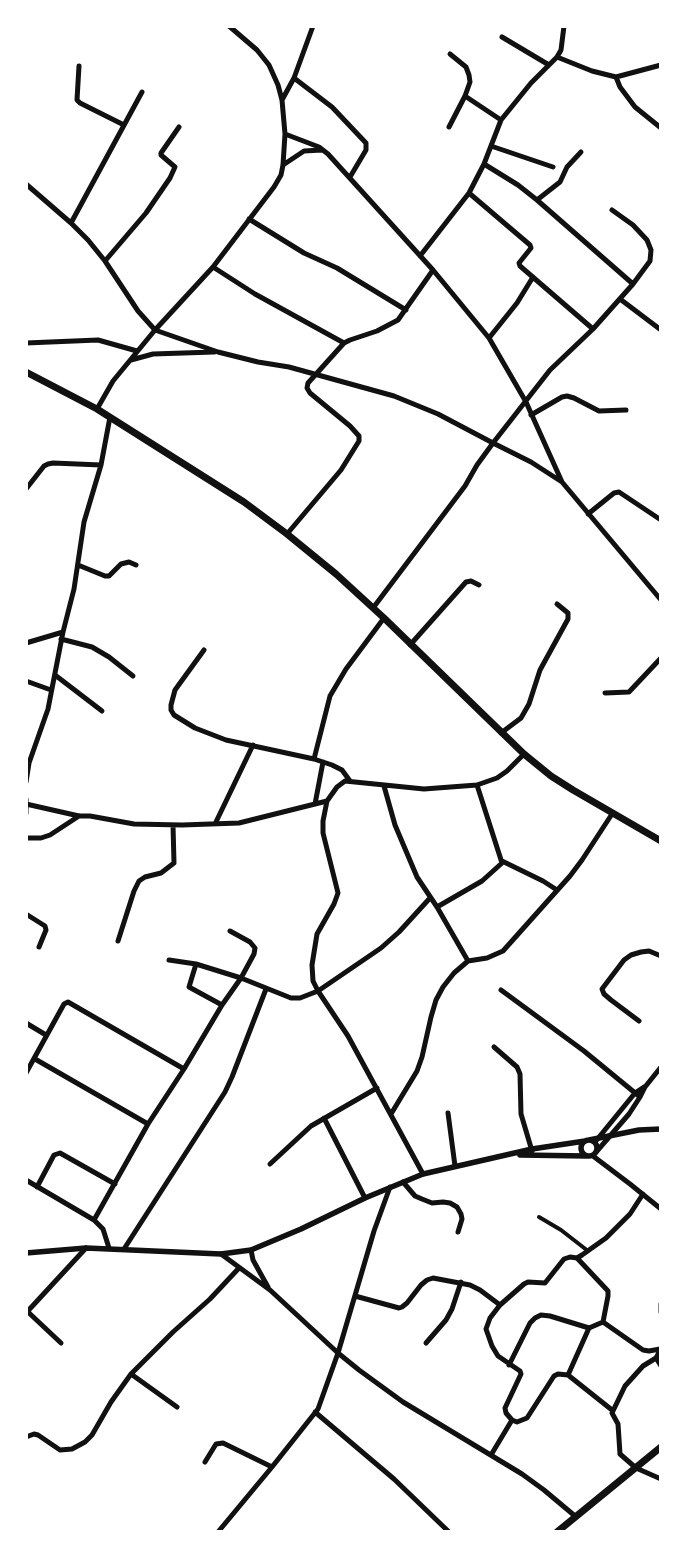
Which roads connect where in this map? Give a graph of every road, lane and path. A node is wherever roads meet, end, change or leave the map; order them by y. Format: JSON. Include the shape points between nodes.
{"nodes":[{"id":1,"x":230,"y":26,"type":"edge"},
{"id":2,"x":313,"y":26,"type":"edge"},
{"id":3,"x":564,"y":26,"type":"edge"},
{"id":4,"x":502,"y":36,"type":"dead end"},
{"id":5,"x":450,"y":54,"type":"dead end"},
{"id":6,"x":557,"y":57,"type":"junction"},
{"id":7,"x":550,"y":65,"type":"junction"},
{"id":8,"x":661,"y":65,"type":"edge"},
{"id":9,"x":78,"y":66,"type":"dead end"},
{"id":10,"x":616,"y":77,"type":"junction"},
{"id":11,"x":294,"y":78,"type":"junction"},
{"id":12,"x":142,"y":92,"type":"dead end"},
{"id":13,"x":465,"y":96,"type":"junction"},
{"id":14,"x":282,"y":100,"type":"junction"},
{"id":15,"x":501,"y":120,"type":"junction"},
{"id":16,"x":124,"y":126,"type":"junction"},
{"id":17,"x":179,"y":127,"type":"dead end"},
{"id":18,"x":449,"y":127,"type":"dead end"},
{"id":19,"x":661,"y":128,"type":"edge"},
{"id":20,"x":285,"y":134,"type":"junction"},
{"id":21,"x":491,"y":146,"type":"junction"},
{"id":22,"x":323,"y":150,"type":"junction"},
{"id":23,"x":581,"y":152,"type":"dead end"},
{"id":24,"x":484,"y":164,"type":"junction"},
{"id":25,"x":283,"y":165,"type":"junction"},
{"id":26,"x":554,"y":167,"type":"dead end"},
{"id":27,"x":350,"y":177,"type":"junction"},
{"id":28,"x":26,"y":184,"type":"edge"},
{"id":29,"x":469,"y":193,"type":"junction"},
{"id":30,"x":537,"y":200,"type":"junction"},
{"id":31,"x":612,"y":210,"type":"dead end"},
{"id":32,"x":249,"y":219,"type":"junction"},
{"id":33,"x":71,"y":223,"type":"junction"},
{"id":34,"x":420,"y":256,"type":"junction"},
{"id":35,"x":105,"y":260,"type":"junction"},
{"id":36,"x":213,"y":267,"type":"junction"},
{"id":37,"x":433,"y":270,"type":"junction"},
{"id":38,"x":533,"y":277,"type":"junction"},
{"id":39,"x":633,"y":284,"type":"junction"},
{"id":40,"x":620,"y":300,"type":"junction"},
{"id":41,"x":406,"y":310,"type":"junction"},
{"id":42,"x":593,"y":329,"type":"junction"},
{"id":43,"x":155,"y":330,"type":"junction"},
{"id":44,"x":661,"y":330,"type":"edge"},
{"id":45,"x":488,"y":338,"type":"junction"},
{"id":46,"x":26,"y":343,"type":"edge"},
{"id":47,"x":344,"y":343,"type":"junction"},
{"id":48,"x":137,"y":351,"type":"junction"},
{"id":49,"x":218,"y":352,"type":"junction"},
{"id":50,"x":131,"y":360,"type":"junction"},
{"id":51,"x":26,"y":372,"type":"edge"},
{"id":52,"x":315,"y":374,"type":"junction"},
{"id":53,"x":526,"y":402,"type":"junction"},
{"id":54,"x":97,"y":409,"type":"junction"},
{"id":55,"x":626,"y":410,"type":"dead end"},
{"id":56,"x":531,"y":415,"type":"junction"},
{"id":57,"x":110,"y":417,"type":"junction"},
{"id":58,"x":493,"y":442,"type":"junction"},
{"id":59,"x":101,"y":465,"type":"junction"},
{"id":60,"x":562,"y":482,"type":"junction"},
{"id":61,"x":26,"y":489,"type":"edge"},
{"id":62,"x":588,"y":514,"type":"junction"},
{"id":63,"x":661,"y":520,"type":"edge"},
{"id":64,"x":287,"y":534,"type":"junction"},
{"id":65,"x":78,"y":565,"type":"junction"},
{"id":66,"x":136,"y":565,"type":"dead end"},
{"id":67,"x":479,"y":585,"type":"dead end"},
{"id":68,"x":661,"y":600,"type":"edge"},
{"id":69,"x":557,"y":604,"type":"dead end"},
{"id":70,"x":373,"y":608,"type":"junction"},
{"id":71,"x":384,"y":618,"type":"junction"},
{"id":72,"x":63,"y":632,"type":"junction"},
{"id":73,"x":61,"y":639,"type":"junction"},
{"id":74,"x":26,"y":644,"type":"edge"},
{"id":75,"x":410,"y":645,"type":"junction"},
{"id":76,"x":204,"y":650,"type":"dead end"},
{"id":77,"x":661,"y":658,"type":"edge"},
{"id":78,"x":54,"y":675,"type":"junction"},
{"id":79,"x":133,"y":676,"type":"dead end"},
{"id":80,"x":26,"y":681,"type":"edge"},
{"id":81,"x":51,"y":690,"type":"junction"},
{"id":82,"x":605,"y":694,"type":"dead end"},
{"id":83,"x":102,"y":711,"type":"dead end"},
{"id":84,"x":501,"y":732,"type":"junction"},
{"id":85,"x":253,"y":745,"type":"junction"},
{"id":86,"x":524,"y":754,"type":"junction"},
{"id":87,"x":314,"y":759,"type":"junction"},
{"id":88,"x":323,"y":762,"type":"junction"},
{"id":89,"x":350,"y":780,"type":"junction"},
{"id":90,"x":26,"y":782,"type":"edge"},
{"id":91,"x":477,"y":785,"type":"junction"},
{"id":92,"x":384,"y":786,"type":"junction"},
{"id":93,"x":26,"y":799,"type":"edge"},
{"id":94,"x":327,"y":801,"type":"junction"},
{"id":95,"x":26,"y":804,"type":"edge"},
{"id":96,"x":315,"y":804,"type":"junction"},
{"id":97,"x":26,"y":813,"type":"edge"},
{"id":98,"x":612,"y":814,"type":"junction"},
{"id":99,"x":79,"y":816,"type":"junction"},
{"id":100,"x":215,"y":824,"type":"junction"},
{"id":101,"x":173,"y":825,"type":"junction"},
{"id":102,"x":26,"y":838,"type":"edge"},
{"id":103,"x":661,"y":841,"type":"edge"},
{"id":104,"x":502,"y":860,"type":"junction"},
{"id":105,"x":557,"y":890,"type":"junction"},
{"id":106,"x":430,"y":898,"type":"junction"},
{"id":107,"x":437,"y":907,"type":"junction"},
{"id":108,"x":26,"y":914,"type":"edge"},
{"id":109,"x":230,"y":931,"type":"dead end"},
{"id":110,"x":118,"y":941,"type":"dead end"},
{"id":111,"x":39,"y":947,"type":"dead end"},
{"id":112,"x":661,"y":956,"type":"edge"},
{"id":113,"x":169,"y":960,"type":"dead end"},
{"id":114,"x":468,"y":961,"type":"junction"},
{"id":115,"x":196,"y":964,"type":"junction"},
{"id":116,"x":241,"y":978,"type":"junction"},
{"id":117,"x":266,"y":989,"type":"junction"},
{"id":118,"x":501,"y":990,"type":"dead end"},
{"id":119,"x":318,"y":992,"type":"junction"},
{"id":120,"x":222,"y":1005,"type":"junction"},
{"id":121,"x":639,"y":1021,"type":"dead end"},
{"id":122,"x":26,"y":1023,"type":"edge"},
{"id":123,"x":46,"y":1035,"type":"junction"},
{"id":124,"x":494,"y":1047,"type":"dead end"},
{"id":125,"x":34,"y":1058,"type":"junction"},
{"id":126,"x":661,"y":1067,"type":"edge"},
{"id":127,"x":184,"y":1069,"type":"junction"},
{"id":128,"x":26,"y":1073,"type":"edge"},
{"id":129,"x":645,"y":1087,"type":"junction"},
{"id":130,"x":377,"y":1088,"type":"junction"},
{"id":131,"x":635,"y":1093,"type":"junction"},
{"id":132,"x":640,"y":1097,"type":"junction"},
{"id":133,"x":448,"y":1113,"type":"dead end"},
{"id":134,"x":391,"y":1114,"type":"junction"},
{"id":135,"x":324,"y":1118,"type":"junction"},
{"id":136,"x":148,"y":1124,"type":"junction"},
{"id":137,"x":661,"y":1129,"type":"edge"},
{"id":138,"x":612,"y":1135,"type":"junction"},
{"id":139,"x":592,"y":1140,"type":"junction"},
{"id":140,"x":532,"y":1152,"type":"junction"},
{"id":141,"x":592,"y":1155,"type":"junction"},
{"id":142,"x":270,"y":1164,"type":"dead end"},
{"id":143,"x":455,"y":1166,"type":"junction"},
{"id":144,"x":423,"y":1174,"type":"junction"},
{"id":145,"x":26,"y":1180,"type":"edge"},
{"id":146,"x":403,"y":1182,"type":"junction"},
{"id":147,"x":115,"y":1184,"type":"junction"},
{"id":148,"x":37,"y":1187,"type":"junction"},
{"id":149,"x":390,"y":1187,"type":"junction"},
{"id":150,"x":643,"y":1194,"type":"junction"},
{"id":151,"x":364,"y":1198,"type":"junction"},
{"id":152,"x":661,"y":1209,"type":"edge"},
{"id":153,"x":539,"y":1217,"type":"dead end"},
{"id":154,"x":94,"y":1220,"type":"junction"},
{"id":155,"x":458,"y":1232,"type":"dead end"},
{"id":156,"x":86,"y":1248,"type":"junction"},
{"id":157,"x":110,"y":1248,"type":"junction"},
{"id":158,"x":124,"y":1249,"type":"junction"},
{"id":159,"x":251,"y":1250,"type":"junction"},
{"id":160,"x":588,"y":1251,"type":"junction"},
{"id":161,"x":26,"y":1253,"type":"edge"},
{"id":162,"x":222,"y":1254,"type":"junction"},
{"id":163,"x":577,"y":1258,"type":"junction"},
{"id":164,"x":239,"y":1268,"type":"junction"},
{"id":165,"x":461,"y":1282,"type":"junction"},
{"id":166,"x":270,"y":1290,"type":"junction"},
{"id":167,"x":356,"y":1296,"type":"junction"},
{"id":168,"x":661,"y":1304,"type":"edge"},
{"id":169,"x":500,"y":1305,"type":"junction"},
{"id":170,"x":27,"y":1312,"type":"edge"},
{"id":171,"x":661,"y":1312,"type":"edge"},
{"id":172,"x":602,"y":1322,"type":"junction"},
{"id":173,"x":589,"y":1328,"type":"junction"},
{"id":174,"x":61,"y":1343,"type":"dead end"},
{"id":175,"x":426,"y":1343,"type":"dead end"},
{"id":176,"x":661,"y":1349,"type":"edge"},
{"id":177,"x":338,"y":1353,"type":"junction"},
{"id":178,"x":656,"y":1358,"type":"junction"},
{"id":179,"x":510,"y":1365,"type":"junction"},
{"id":180,"x":661,"y":1366,"type":"edge"},
{"id":181,"x":131,"y":1374,"type":"junction"},
{"id":182,"x":568,"y":1375,"type":"junction"},
{"id":183,"x":178,"y":1408,"type":"dead end"},
{"id":184,"x":612,"y":1410,"type":"junction"},
{"id":185,"x":316,"y":1412,"type":"junction"},
{"id":186,"x":512,"y":1420,"type":"junction"},
{"id":187,"x":26,"y":1438,"type":"edge"},
{"id":188,"x":661,"y":1448,"type":"edge"},
{"id":189,"x":492,"y":1455,"type":"junction"},
{"id":190,"x":205,"y":1462,"type":"dead end"},
{"id":191,"x":272,"y":1467,"type":"junction"},
{"id":192,"x":636,"y":1468,"type":"junction"},
{"id":193,"x":661,"y":1479,"type":"edge"},
{"id":194,"x":575,"y":1516,"type":"junction"},
{"id":195,"x":218,"y":1532,"type":"edge"},
{"id":196,"x":449,"y":1532,"type":"edge"},
{"id":197,"x":557,"y":1532,"type":"edge"}],
"edges":[{"from":1,"to":14,"type":"street","via":[[269,65]]},
{"from":2,"to":11,"type":"street"},
{"from":3,"to":6,"type":"street"},
{"from":4,"to":7,"type":"street"},
{"from":5,"to":13,"type":"street","via":[[466,67],[469,75]]},
{"from":6,"to":7,"type":"street"},
{"from":6,"to":10,"type":"street"},
{"from":7,"to":15,"type":"street"},
{"from":8,"to":10,"type":"street"},
{"from":9,"to":16,"type":"street","via":[[77,100]]},
{"from":10,"to":19,"type":"street","via":[[635,107]]},
{"from":11,"to":14,"type":"street"},
{"from":11,"to":27,"type":"street","via":[[332,107],[366,143],[366,150]]},
{"from":12,"to":16,"type":"street"},
{"from":13,"to":15,"type":"street"},
{"from":13,"to":18,"type":"street"},
{"from":14,"to":20,"type":"street"},
{"from":15,"to":21,"type":"street"},
{"from":16,"to":33,"type":"street"},
{"from":17,"to":35,"type":"street","via":[[161,153],[175,167],[170,178],[146,214]]},
{"from":20,"to":22,"type":"street"},
{"from":20,"to":25,"type":"street"},
{"from":21,"to":24,"type":"street"},
{"from":21,"to":26,"type":"street"},
{"from":22,"to":25,"type":"street","via":[[304,151]]},
{"from":22,"to":27,"type":"street"},
{"from":23,"to":30,"type":"street","via":[[567,167],[560,182]]},
{"from":24,"to":29,"type":"street"},
{"from":24,"to":30,"type":"street"},
{"from":25,"to":32,"type":"street","via":[[274,187]]},
{"from":27,"to":34,"type":"street"},
{"from":28,"to":33,"type":"street"},
{"from":29,"to":34,"type":"street"},
{"from":29,"to":38,"type":"street","via":[[530,245],[518,264]]},
{"from":30,"to":39,"type":"street"},
{"from":31,"to":39,"type":"street","via":[[633,225],[647,240],[650,250],[650,261]]},
{"from":32,"to":36,"type":"street"},
{"from":32,"to":41,"type":"street"},
{"from":33,"to":35,"type":"street"},
{"from":34,"to":37,"type":"street"},
{"from":35,"to":43,"type":"street","via":[[138,311]]},
{"from":36,"to":43,"type":"street"},
{"from":36,"to":47,"type":"street"},
{"from":37,"to":41,"type":"street"},
{"from":37,"to":45,"type":"street"},
{"from":38,"to":42,"type":"street"},
{"from":38,"to":45,"type":"street","via":[[517,304]]},
{"from":39,"to":40,"type":"street"},
{"from":40,"to":42,"type":"street"},
{"from":40,"to":44,"type":"street"},
{"from":41,"to":47,"type":"street","via":[[398,320]]},
{"from":42,"to":53,"type":"street","via":[[560,360]]},
{"from":43,"to":48,"type":"street"},
{"from":43,"to":49,"type":"street"},
{"from":45,"to":53,"type":"street"},
{"from":46,"to":48,"type":"street","via":[[98,340]]},
{"from":47,"to":52,"type":"street"},
{"from":48,"to":50,"type":"street"},
{"from":49,"to":50,"type":"street","via":[[153,354]]},
{"from":49,"to":52,"type":"street"},
{"from":50,"to":54,"type":"street","via":[[113,381]]},
{"from":51,"to":54,"type":"main road"},
{"from":52,"to":58,"type":"street","via":[[394,396]]},
{"from":52,"to":64,"type":"street","via":[[308,382],[310,394],[350,426],[359,441],[341,470]]},
{"from":53,"to":56,"type":"street"},
{"from":53,"to":58,"type":"street"},
{"from":54,"to":57,"type":"main road"},
{"from":55,"to":56,"type":"street","via":[[599,411],[567,396]]},
{"from":56,"to":60,"type":"street"},
{"from":57,"to":59,"type":"street"},
{"from":57,"to":64,"type":"main road","via":[[244,502]]},
{"from":58,"to":60,"type":"street"},
{"from":58,"to":70,"type":"street","via":[[466,486]]},
{"from":59,"to":61,"type":"street","via":[[48,464]]},
{"from":59,"to":65,"type":"street","via":[[84,522]]},
{"from":60,"to":62,"type":"street"},
{"from":62,"to":63,"type":"street","via":[[614,492],[619,492]]},
{"from":62,"to":68,"type":"street"},
{"from":64,"to":70,"type":"main road"},
{"from":65,"to":66,"type":"street","via":[[105,576],[122,564]]},
{"from":65,"to":72,"type":"street"},
{"from":67,"to":75,"type":"street","via":[[469,581],[462,586]]},
{"from":69,"to":84,"type":"street","via":[[568,613],[568,619],[540,670],[529,704],[520,718]]},
{"from":70,"to":71,"type":"main road"},
{"from":71,"to":75,"type":"main road"},
{"from":71,"to":87,"type":"street","via":[[330,696]]},
{"from":72,"to":73,"type":"street"},
{"from":72,"to":74,"type":"street"},
{"from":73,"to":78,"type":"street"},
{"from":73,"to":79,"type":"street","via":[[101,651]]},
{"from":75,"to":84,"type":"main road"},
{"from":76,"to":85,"type":"street","via":[[175,690],[171,710],[181,720],[207,734]]},
{"from":77,"to":82,"type":"street","via":[[629,692]]},
{"from":78,"to":81,"type":"street"},
{"from":78,"to":83,"type":"street"},
{"from":80,"to":81,"type":"street"},
{"from":81,"to":90,"type":"street"},
{"from":84,"to":86,"type":"main road"},
{"from":85,"to":87,"type":"street"},
{"from":85,"to":100,"type":"street"},
{"from":86,"to":91,"type":"street","via":[[498,778]]},
{"from":86,"to":98,"type":"main road","via":[[551,776]]},
{"from":87,"to":88,"type":"street"},
{"from":88,"to":89,"type":"street","via":[[342,770]]},
{"from":88,"to":96,"type":"street"},
{"from":89,"to":92,"type":"street"},
{"from":89,"to":94,"type":"street","via":[[336,787]]},
{"from":91,"to":92,"type":"street","via":[[424,789]]},
{"from":91,"to":104,"type":"street"},
{"from":92,"to":106,"type":"street","via":[[398,832],[417,877]]},
{"from":93,"to":95,"type":"street"},
{"from":94,"to":96,"type":"street"},
{"from":94,"to":119,"type":"street","via":[[323,833],[338,892],[317,934],[314,948],[311,973]]},
{"from":95,"to":97,"type":"street"},
{"from":95,"to":99,"type":"street"},
{"from":96,"to":100,"type":"street","via":[[239,823]]},
{"from":98,"to":103,"type":"main road"},
{"from":98,"to":105,"type":"street","via":[[582,860]]},
{"from":99,"to":101,"type":"street","via":[[134,824]]},
{"from":99,"to":102,"type":"street","via":[[50,835]]},
{"from":100,"to":101,"type":"street"},
{"from":101,"to":110,"type":"street","via":[[174,863],[161,873],[139,881]]},
{"from":104,"to":105,"type":"street"},
{"from":104,"to":107,"type":"street","via":[[500,866],[482,881]]},
{"from":105,"to":114,"type":"street","via":[[503,951]]},
{"from":106,"to":107,"type":"street"},
{"from":106,"to":119,"type":"street","via":[[387,943]]},
{"from":107,"to":114,"type":"street"},
{"from":108,"to":111,"type":"street","via":[[46,926]]},
{"from":109,"to":116,"type":"street","via":[[255,948]]},
{"from":112,"to":121,"type":"street","via":[[649,951],[631,955],[602,989]]},
{"from":113,"to":115,"type":"street"},
{"from":114,"to":134,"type":"street","via":[[454,973],[436,1000],[417,1071]]},
{"from":115,"to":116,"type":"street"},
{"from":115,"to":120,"type":"street","via":[[189,987]]},
{"from":116,"to":117,"type":"street"},
{"from":116,"to":120,"type":"street"},
{"from":117,"to":119,"type":"street","via":[[295,999]]},
{"from":117,"to":158,"type":"street","via":[[225,1092]]},
{"from":118,"to":131,"type":"street"},
{"from":119,"to":130,"type":"street","via":[[348,1036]]},
{"from":120,"to":127,"type":"street"},
{"from":122,"to":123,"type":"street"},
{"from":123,"to":125,"type":"street"},
{"from":123,"to":127,"type":"street","via":[[64,1004],[70,1002]]},
{"from":124,"to":140,"type":"street","via":[[517,1067],[520,1074],[521,1114]]},
{"from":125,"to":128,"type":"street"},
{"from":125,"to":136,"type":"street"},
{"from":126,"to":129,"type":"street"},
{"from":127,"to":136,"type":"street"},
{"from":129,"to":131,"type":"street"},
{"from":129,"to":132,"type":"street"},
{"from":130,"to":134,"type":"street"},
{"from":130,"to":135,"type":"street"},
{"from":131,"to":132,"type":"street"},
{"from":131,"to":139,"type":"street"},
{"from":132,"to":138,"type":"street"},
{"from":133,"to":143,"type":"street"},
{"from":134,"to":144,"type":"street"},
{"from":135,"to":142,"type":"street"},
{"from":135,"to":151,"type":"street"},
{"from":136,"to":147,"type":"street"},
{"from":137,"to":138,"type":"street"},
{"from":138,"to":139,"type":"street"},
{"from":138,"to":141,"type":"street"},
{"from":139,"to":140,"type":"street"},
{"from":139,"to":141,"type":"street","via":[[597,1144]]},
{"from":139,"to":141,"type":"street","via":[[581,1145],[583,1155]]},
{"from":140,"to":141,"type":"street"},
{"from":140,"to":143,"type":"street"},
{"from":141,"to":150,"type":"street"},
{"from":143,"to":144,"type":"street"},
{"from":144,"to":146,"type":"street"},
{"from":145,"to":148,"type":"street"},
{"from":146,"to":149,"type":"street"},
{"from":146,"to":155,"type":"street","via":[[415,1196],[432,1204],[443,1202],[456,1207],[462,1219]]},
{"from":147,"to":148,"type":"street","via":[[60,1153],[54,1155]]},
{"from":147,"to":154,"type":"street"},
{"from":148,"to":154,"type":"street"},
{"from":149,"to":151,"type":"street"},
{"from":149,"to":167,"type":"street"},
{"from":150,"to":152,"type":"street"},
{"from":150,"to":160,"type":"street","via":[[630,1214]]},
{"from":151,"to":159,"type":"street"},
{"from":153,"to":160,"type":"street"},
{"from":154,"to":157,"type":"street","via":[[103,1229]]},
{"from":156,"to":157,"type":"street"},
{"from":156,"to":161,"type":"street"},
{"from":156,"to":170,"type":"street"},
{"from":157,"to":158,"type":"street"},
{"from":158,"to":162,"type":"street"},
{"from":159,"to":162,"type":"street"},
{"from":159,"to":166,"type":"street"},
{"from":160,"to":163,"type":"street"},
{"from":162,"to":164,"type":"street"},
{"from":163,"to":169,"type":"street","via":[[564,1259],[545,1283],[528,1282]]},
{"from":163,"to":172,"type":"street","via":[[608,1291]]},
{"from":164,"to":166,"type":"street"},
{"from":164,"to":181,"type":"street"},
{"from":165,"to":167,"type":"street","via":[[427,1280],[407,1303],[398,1308]]},
{"from":165,"to":169,"type":"street","via":[[480,1290]]},
{"from":165,"to":175,"type":"street","via":[[446,1320]]},
{"from":166,"to":177,"type":"street"},
{"from":167,"to":177,"type":"street"},
{"from":168,"to":171,"type":"street"},
{"from":169,"to":179,"type":"street","via":[[486,1329],[498,1356]]},
{"from":170,"to":174,"type":"street"},
{"from":172,"to":173,"type":"street"},
{"from":172,"to":176,"type":"street","via":[[643,1350]]},
{"from":173,"to":179,"type":"street","via":[[541,1315],[530,1323]]},
{"from":173,"to":182,"type":"street"},
{"from":176,"to":178,"type":"street"},
{"from":177,"to":185,"type":"street"},
{"from":177,"to":189,"type":"street","via":[[403,1402]]},
{"from":178,"to":180,"type":"street"},
{"from":178,"to":184,"type":"street","via":[[643,1366],[624,1386]]},
{"from":179,"to":186,"type":"street","via":[[521,1374],[506,1408]]},
{"from":181,"to":183,"type":"street"},
{"from":181,"to":187,"type":"street","via":[[92,1435],[79,1446],[60,1450],[38,1435]]},
{"from":182,"to":184,"type":"street"},
{"from":182,"to":186,"type":"street","via":[[554,1376],[527,1418],[517,1422]]},
{"from":184,"to":192,"type":"street","via":[[618,1424],[618,1451]]},
{"from":185,"to":191,"type":"street"},
{"from":185,"to":196,"type":"street","via":[[394,1479]]},
{"from":186,"to":189,"type":"street"},
{"from":188,"to":192,"type":"main road"},
{"from":189,"to":194,"type":"street","via":[[544,1490]]},
{"from":190,"to":191,"type":"street","via":[[216,1444],[223,1443]]},
{"from":191,"to":195,"type":"street"},
{"from":192,"to":193,"type":"street"},
{"from":192,"to":194,"type":"main road"},
{"from":194,"to":197,"type":"main road"}]}
